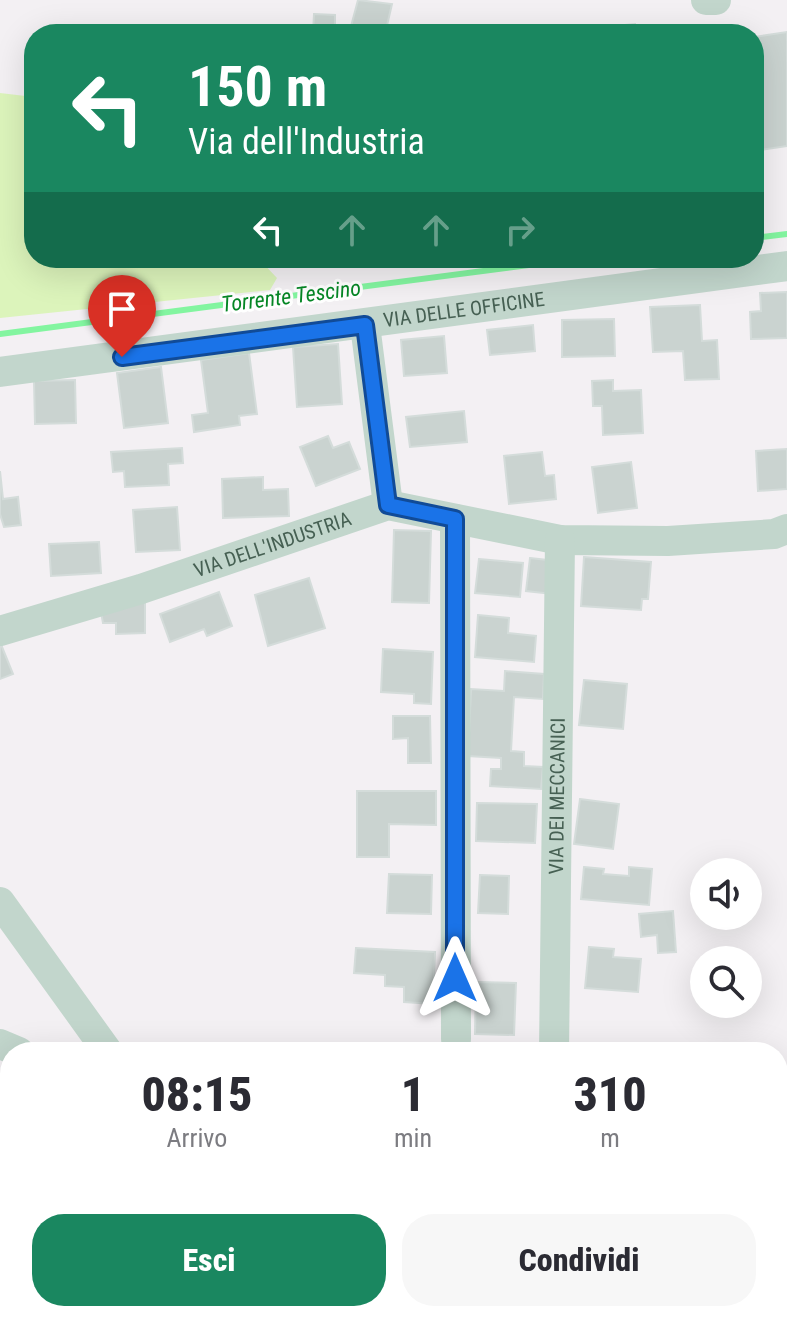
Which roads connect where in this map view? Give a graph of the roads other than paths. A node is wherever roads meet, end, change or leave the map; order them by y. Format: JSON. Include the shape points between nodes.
{"nodes":[{"id":1,"x":706,"y":0,"type":"edge"},
{"id":2,"x":716,"y":0,"type":"edge"},
{"id":3,"x":787,"y":266,"type":"edge"},
{"id":4,"x":365,"y":325,"type":"junction"},
{"id":5,"x":0,"y":372,"type":"edge"},
{"id":6,"x":388,"y":505,"type":"junction"},
{"id":7,"x":455,"y":519,"type":"junction"},
{"id":8,"x":787,"y":529,"type":"edge"},
{"id":9,"x":560,"y":540,"type":"junction"},
{"id":10,"x":0,"y":631,"type":"edge"},
{"id":11,"x":0,"y":902,"type":"edge"},
{"id":12,"x":456,"y":1039,"type":"dead end"},
{"id":13,"x":101,"y":1042,"type":"edge"},
{"id":14,"x":554,"y":1042,"type":"edge"}],
"edges":[{"from":1,"to":2,"type":"street"},
{"from":3,"to":4,"type":"street","name":"VIA DELLE OFFICINE"},
{"from":4,"to":5,"type":"street","name":"VIA DELLE OFFICINE"},
{"from":4,"to":6,"type":"street"},
{"from":6,"to":7,"type":"street"},
{"from":6,"to":10,"type":"street","name":"VIA DELL'INDUSTRIA"},
{"from":7,"to":9,"type":"street"},
{"from":7,"to":12,"type":"street"},
{"from":8,"to":9,"type":"street","via":[[668,541]]},
{"from":9,"to":14,"type":"street","name":"VIA DEI MECCANICI"},
{"from":11,"to":13,"type":"street"}]}
